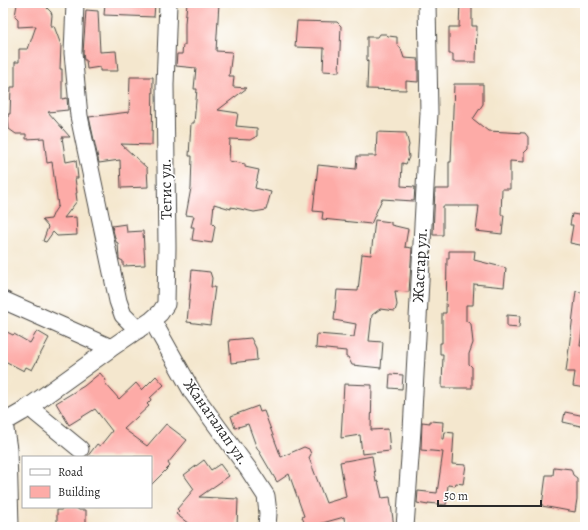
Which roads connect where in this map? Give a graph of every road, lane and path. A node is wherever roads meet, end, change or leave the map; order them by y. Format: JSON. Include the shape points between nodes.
{"nodes":[{"id":1,"x":75,"y":3,"type":"edge"},
{"id":2,"x":168,"y":3,"type":"edge"},
{"id":3,"x":427,"y":3,"type":"edge"},
{"id":4,"x":3,"y":300,"type":"edge"},
{"id":5,"x":152,"y":320,"type":"junction"},
{"id":6,"x":138,"y":330,"type":"junction"},
{"id":7,"x":111,"y":348,"type":"junction"},
{"id":8,"x":31,"y":406,"type":"junction"},
{"id":9,"x":4,"y":423,"type":"edge"},
{"id":10,"x":80,"y":449,"type":"dead end"},
{"id":11,"x":10,"y":527,"type":"edge"},
{"id":12,"x":267,"y":527,"type":"edge"},
{"id":13,"x":405,"y":527,"type":"edge"}],
"edges":[{"from":1,"to":6,"type":"street","via":[[73,53],[79,116],[118,301],[123,315]]},
{"from":2,"to":5,"type":"street","name":"Тегис ул.","via":[[165,85],[166,304]]},
{"from":3,"to":13,"type":"street","name":"Жастар ул.","via":[[429,113]]},
{"from":4,"to":7,"type":"street"},
{"from":5,"to":6,"type":"street","name":"Тегис ул."},
{"from":5,"to":12,"type":"street","name":"Жанаталап ул.","via":[[193,393],[266,496]]},
{"from":6,"to":7,"type":"street","name":"Тегис ул."},
{"from":7,"to":8,"type":"street","name":"Тегис ул."},
{"from":8,"to":9,"type":"street","name":"Тегис ул."},
{"from":8,"to":10,"type":"street"},
{"from":9,"to":11,"type":"street","via":[[8,449]]}]}
